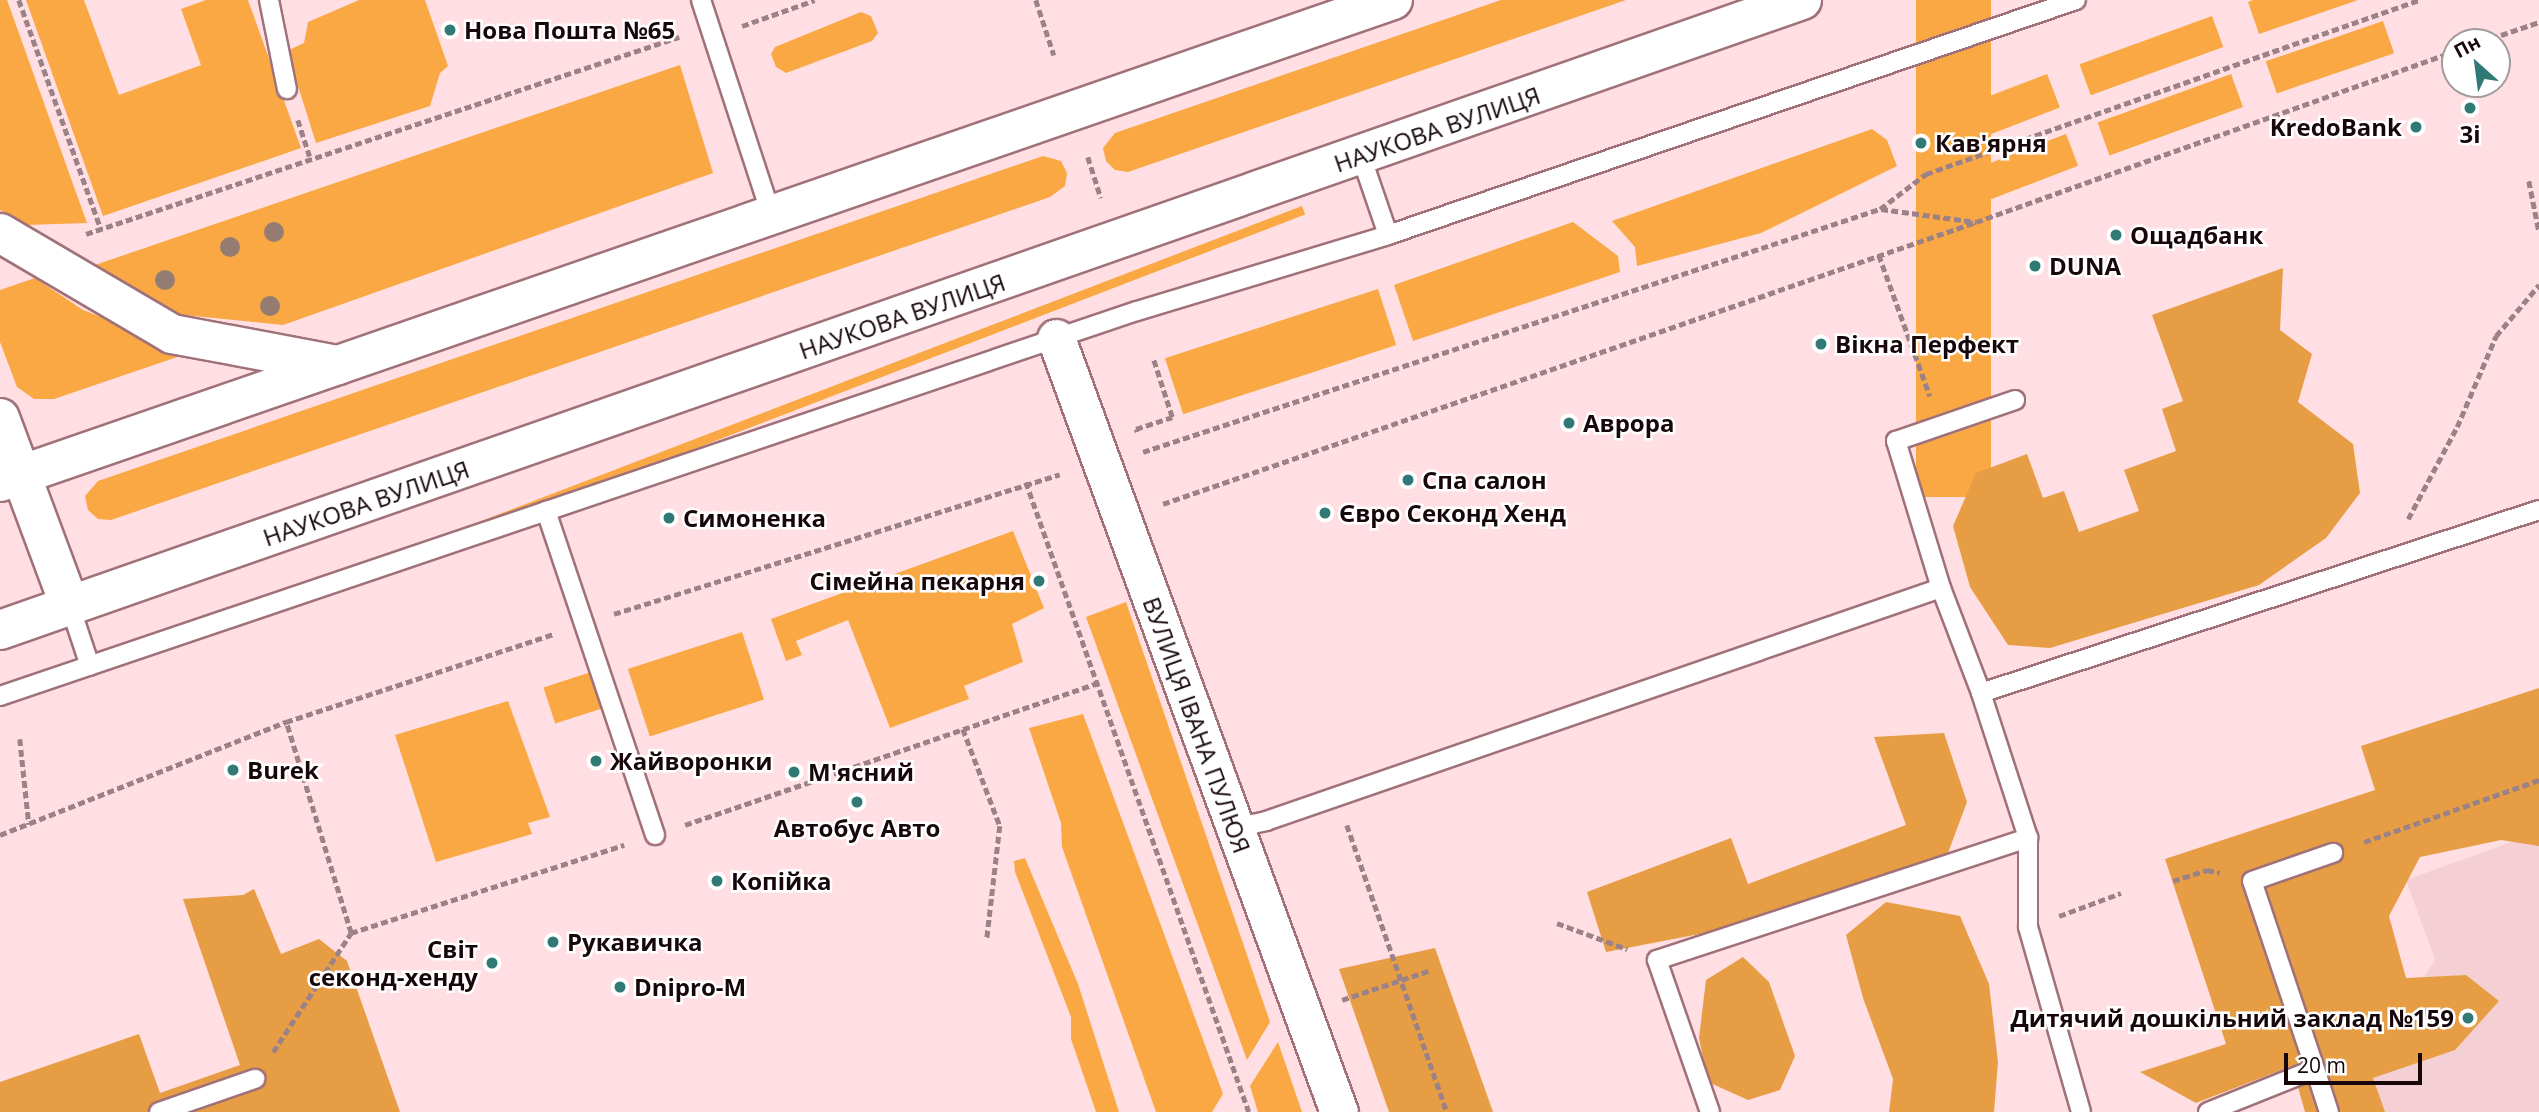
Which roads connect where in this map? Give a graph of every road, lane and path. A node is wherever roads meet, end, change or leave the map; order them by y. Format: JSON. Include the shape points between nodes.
{"nodes":[{"id":1,"x":19,"y":0,"type":"edge"},
{"id":2,"x":269,"y":0,"type":"edge"},
{"id":3,"x":701,"y":0,"type":"edge"},
{"id":4,"x":815,"y":0,"type":"edge"},
{"id":5,"x":1037,"y":0,"type":"edge"},
{"id":6,"x":1392,"y":0,"type":"edge"},
{"id":7,"x":1802,"y":0,"type":"edge"},
{"id":8,"x":2076,"y":0,"type":"edge"},
{"id":9,"x":2419,"y":0,"type":"edge"},
{"id":10,"x":2539,"y":22,"type":"edge"},
{"id":11,"x":748,"y":25,"type":"dead end"},
{"id":12,"x":2511,"y":32,"type":"edge"},
{"id":13,"x":665,"y":38,"type":"dead end"},
{"id":14,"x":1055,"y":55,"type":"dead end"},
{"id":15,"x":2441,"y":56,"type":"edge"},
{"id":16,"x":288,"y":89,"type":"dead end"},
{"id":17,"x":1361,"y":156,"type":"junction"},
{"id":18,"x":1088,"y":157,"type":"dead end"},
{"id":19,"x":2529,"y":181,"type":"dead end"},
{"id":20,"x":1101,"y":198,"type":"dead end"},
{"id":21,"x":1880,"y":209,"type":"junction"},
{"id":22,"x":771,"y":214,"type":"junction"},
{"id":23,"x":1976,"y":222,"type":"junction"},
{"id":24,"x":102,"y":229,"type":"junction"},
{"id":25,"x":2539,"y":231,"type":"edge"},
{"id":26,"x":0,"y":233,"type":"edge"},
{"id":27,"x":1388,"y":235,"type":"junction"},
{"id":28,"x":75,"y":238,"type":"dead end"},
{"id":29,"x":1879,"y":256,"type":"junction"},
{"id":30,"x":2539,"y":285,"type":"edge"},
{"id":31,"x":1056,"y":338,"type":"junction"},
{"id":32,"x":1153,"y":358,"type":"dead end"},
{"id":33,"x":338,"y":365,"type":"junction"},
{"id":34,"x":1927,"y":388,"type":"dead end"},
{"id":35,"x":2015,"y":400,"type":"dead end"},
{"id":36,"x":0,"y":418,"type":"edge"},
{"id":37,"x":1144,"y":452,"type":"junction"},
{"id":38,"x":1101,"y":464,"type":"junction"},
{"id":39,"x":11,"y":478,"type":"edge"},
{"id":40,"x":1026,"y":482,"type":"junction"},
{"id":41,"x":1163,"y":504,"type":"dead end"},
{"id":42,"x":546,"y":510,"type":"junction"},
{"id":43,"x":2539,"y":510,"type":"edge"},
{"id":44,"x":2386,"y":560,"type":"junction"},
{"id":45,"x":1941,"y":588,"type":"junction"},
{"id":46,"x":70,"y":606,"type":"junction"},
{"id":47,"x":585,"y":623,"type":"junction"},
{"id":48,"x":0,"y":630,"type":"edge"},
{"id":49,"x":90,"y":666,"type":"junction"},
{"id":50,"x":1097,"y":683,"type":"junction"},
{"id":51,"x":1980,"y":693,"type":"junction"},
{"id":52,"x":0,"y":696,"type":"edge"},
{"id":53,"x":286,"y":722,"type":"junction"},
{"id":54,"x":963,"y":729,"type":"junction"},
{"id":55,"x":20,"y":739,"type":"dead end"},
{"id":56,"x":2539,"y":780,"type":"edge"},
{"id":57,"x":1337,"y":796,"type":"junction"},
{"id":58,"x":29,"y":825,"type":"junction"},
{"id":59,"x":1234,"y":828,"type":"junction"},
{"id":60,"x":0,"y":835,"type":"edge"},
{"id":61,"x":656,"y":835,"type":"junction"},
{"id":62,"x":2028,"y":838,"type":"junction"},
{"id":63,"x":2333,"y":853,"type":"joint"},
{"id":64,"x":2172,"y":881,"type":"dead end"},
{"id":65,"x":2252,"y":881,"type":"junction"},
{"id":66,"x":2121,"y":893,"type":"dead end"},
{"id":67,"x":1557,"y":923,"type":"dead end"},
{"id":68,"x":2028,"y":927,"type":"junction"},
{"id":69,"x":351,"y":933,"type":"junction"},
{"id":70,"x":987,"y":938,"type":"dead end"},
{"id":71,"x":1657,"y":960,"type":"junction"},
{"id":72,"x":1428,"y":971,"type":"dead end"},
{"id":73,"x":1401,"y":980,"type":"junction"},
{"id":74,"x":1331,"y":1003,"type":"dead end"},
{"id":75,"x":2315,"y":1069,"type":"junction"},
{"id":76,"x":255,"y":1079,"type":"joint"},
{"id":77,"x":159,"y":1112,"type":"edge"},
{"id":78,"x":1249,"y":1112,"type":"edge"},
{"id":79,"x":1339,"y":1112,"type":"edge"},
{"id":80,"x":1447,"y":1112,"type":"edge"},
{"id":81,"x":1710,"y":1112,"type":"edge"},
{"id":82,"x":2081,"y":1112,"type":"edge"},
{"id":83,"x":2208,"y":1112,"type":"edge"},
{"id":84,"x":2329,"y":1112,"type":"edge"}],
"edges":[{"from":1,"to":24,"type":"path"},
{"from":2,"to":16,"type":"lane"},
{"from":3,"to":22,"type":"lane"},
{"from":4,"to":11,"type":"path"},
{"from":5,"to":14,"type":"path"},
{"from":6,"to":22,"type":"main road"},
{"from":7,"to":17,"type":"main road","name":"НАУКОВА ВУЛИЦЯ"},
{"from":8,"to":27,"type":"lane"},
{"from":9,"to":21,"type":"path","via":[[1926,174]]},
{"from":10,"to":12,"type":"path"},
{"from":13,"to":24,"type":"path"},
{"from":15,"to":23,"type":"path"},
{"from":17,"to":27,"type":"lane"},
{"from":17,"to":46,"type":"main road","name":"НАУКОВА ВУЛИЦЯ"},
{"from":18,"to":20,"type":"path"},
{"from":19,"to":25,"type":"path"},
{"from":21,"to":23,"type":"path"},
{"from":21,"to":37,"type":"path"},
{"from":22,"to":33,"type":"main road"},
{"from":23,"to":29,"type":"path"},
{"from":24,"to":28,"type":"path"},
{"from":26,"to":33,"type":"main road","via":[[172,334]]},
{"from":27,"to":31,"type":"lane"},
{"from":29,"to":34,"type":"path"},
{"from":29,"to":41,"type":"path"},
{"from":30,"to":44,"type":"path","via":[[2497,336],[2457,427]]},
{"from":31,"to":38,"type":"street","name":"ВУЛИЦЯ ІВАНА ПУЛЮЯ"},
{"from":31,"to":42,"type":"lane"},
{"from":32,"to":37,"type":"path","via":[[1172,417],[1136,429]]},
{"from":33,"to":39,"type":"main road"},
{"from":35,"to":45,"type":"lane","via":[[1896,441]]},
{"from":36,"to":39,"type":"main road"},
{"from":37,"to":38,"type":"path"},
{"from":38,"to":40,"type":"path"},
{"from":38,"to":59,"type":"street","name":"ВУЛИЦЯ ІВАНА ПУЛЮЯ"},
{"from":39,"to":46,"type":"main road"},
{"from":40,"to":47,"type":"path"},
{"from":40,"to":50,"type":"path"},
{"from":42,"to":47,"type":"lane"},
{"from":42,"to":49,"type":"lane"},
{"from":43,"to":44,"type":"lane"},
{"from":44,"to":51,"type":"lane"},
{"from":45,"to":51,"type":"lane"},
{"from":45,"to":57,"type":"lane"},
{"from":46,"to":48,"type":"main road","name":"НАУКОВА ВУЛИЦЯ"},
{"from":46,"to":49,"type":"lane"},
{"from":47,"to":53,"type":"path"},
{"from":47,"to":61,"type":"lane"},
{"from":49,"to":52,"type":"lane"},
{"from":50,"to":54,"type":"path"},
{"from":50,"to":78,"type":"path"},
{"from":51,"to":62,"type":"lane"},
{"from":53,"to":58,"type":"path"},
{"from":53,"to":69,"type":"path"},
{"from":54,"to":61,"type":"path"},
{"from":54,"to":70,"type":"path","via":[[1000,826]]},
{"from":55,"to":58,"type":"path"},
{"from":56,"to":63,"type":"path"},
{"from":57,"to":59,"type":"lane"},
{"from":57,"to":73,"type":"path"},
{"from":58,"to":60,"type":"path"},
{"from":59,"to":79,"type":"street","name":"ВУЛИЦЯ ІВАНА ПУЛЮЯ"},
{"from":61,"to":69,"type":"path"},
{"from":62,"to":68,"type":"lane"},
{"from":62,"to":71,"type":"lane"},
{"from":63,"to":65,"type":"lane"},
{"from":64,"to":65,"type":"path","via":[[2207,870]]},
{"from":65,"to":75,"type":"lane"},
{"from":66,"to":68,"type":"path"},
{"from":67,"to":71,"type":"path"},
{"from":68,"to":82,"type":"lane"},
{"from":69,"to":76,"type":"path"},
{"from":71,"to":81,"type":"lane"},
{"from":72,"to":73,"type":"path"},
{"from":73,"to":74,"type":"path"},
{"from":73,"to":80,"type":"path"},
{"from":75,"to":83,"type":"lane"},
{"from":75,"to":84,"type":"lane"},
{"from":76,"to":77,"type":"lane"}]}
